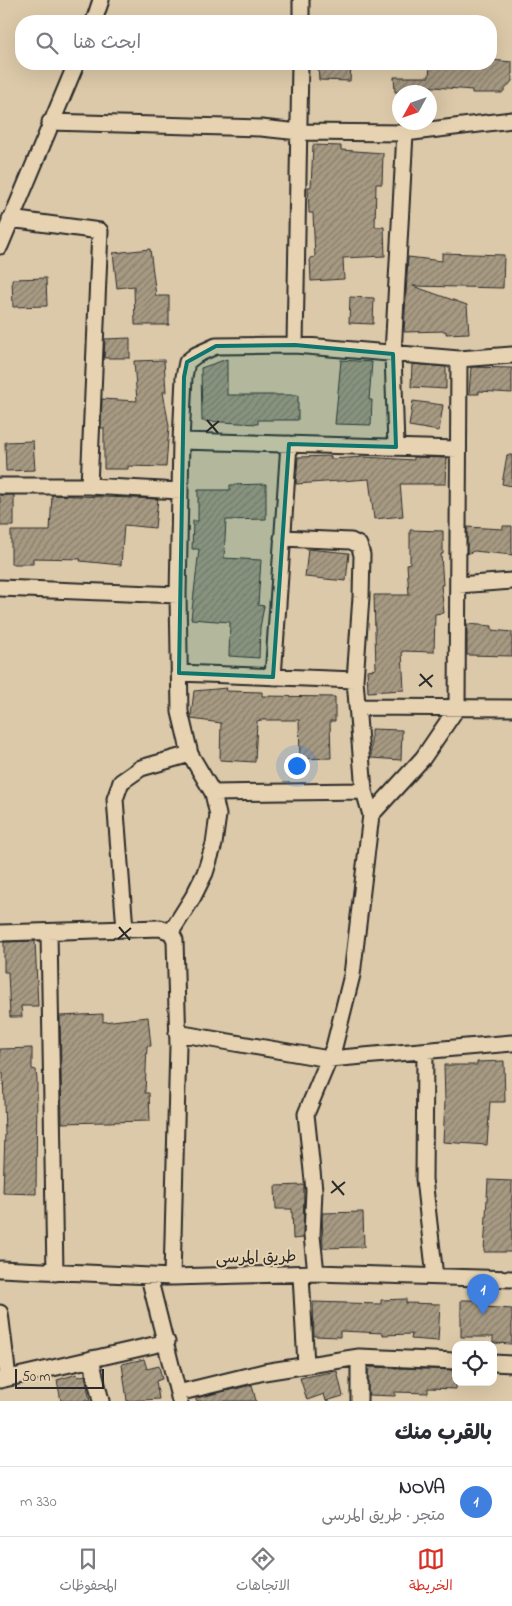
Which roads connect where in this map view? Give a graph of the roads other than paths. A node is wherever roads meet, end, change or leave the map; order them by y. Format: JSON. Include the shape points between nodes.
{"nodes":[{"id":1,"x":101,"y":0,"type":"edge"},
{"id":2,"x":301,"y":0,"type":"edge"},
{"id":3,"x":96,"y":15,"type":"edge"},
{"id":4,"x":301,"y":15,"type":"edge"},
{"id":5,"x":73,"y":70,"type":"edge"},
{"id":6,"x":300,"y":70,"type":"edge"},
{"id":7,"x":512,"y":120,"type":"edge"},
{"id":8,"x":50,"y":122,"type":"junction"},
{"id":9,"x":299,"y":132,"type":"junction"},
{"id":10,"x":406,"y":133,"type":"junction"},
{"id":11,"x":10,"y":219,"type":"junction"},
{"id":12,"x":0,"y":246,"type":"edge"},
{"id":13,"x":295,"y":345,"type":"junction"},
{"id":14,"x":394,"y":354,"type":"junction"},
{"id":15,"x":512,"y":355,"type":"edge"},
{"id":16,"x":459,"y":359,"type":"junction"},
{"id":17,"x":181,"y":441,"type":"junction"},
{"id":18,"x":289,"y":444,"type":"junction"},
{"id":19,"x":396,"y":447,"type":"junction"},
{"id":20,"x":458,"y":449,"type":"junction"},
{"id":21,"x":0,"y":486,"type":"edge"},
{"id":22,"x":89,"y":486,"type":"junction"},
{"id":23,"x":180,"y":491,"type":"junction"},
{"id":24,"x":282,"y":538,"type":"junction"},
{"id":25,"x":512,"y":582,"type":"edge"},
{"id":26,"x":458,"y":585,"type":"junction"},
{"id":27,"x":0,"y":588,"type":"edge"},
{"id":28,"x":178,"y":595,"type":"junction"},
{"id":29,"x":179,"y":672,"type":"junction"},
{"id":30,"x":273,"y":678,"type":"junction"},
{"id":31,"x":355,"y":680,"type":"junction"},
{"id":32,"x":357,"y":707,"type":"junction"},
{"id":33,"x":457,"y":708,"type":"junction"},
{"id":34,"x":512,"y":708,"type":"edge"},
{"id":35,"x":190,"y":754,"type":"junction"},
{"id":36,"x":364,"y":791,"type":"junction"},
{"id":37,"x":213,"y":793,"type":"junction"},
{"id":38,"x":371,"y":815,"type":"junction"},
{"id":39,"x":125,"y":929,"type":"junction"},
{"id":40,"x":171,"y":932,"type":"junction"},
{"id":41,"x":0,"y":933,"type":"edge"},
{"id":42,"x":49,"y":933,"type":"junction"},
{"id":43,"x":177,"y":1033,"type":"junction"},
{"id":44,"x":512,"y":1043,"type":"edge"},
{"id":45,"x":425,"y":1051,"type":"junction"},
{"id":46,"x":329,"y":1059,"type":"junction"},
{"id":47,"x":0,"y":1269,"type":"edge"},
{"id":48,"x":55,"y":1273,"type":"junction"},
{"id":49,"x":308,"y":1274,"type":"junction"},
{"id":50,"x":150,"y":1276,"type":"junction"},
{"id":51,"x":435,"y":1277,"type":"junction"},
{"id":52,"x":172,"y":1278,"type":"junction"},
{"id":53,"x":512,"y":1279,"type":"edge"},
{"id":54,"x":0,"y":1313,"type":"edge"},
{"id":55,"x":167,"y":1342,"type":"junction"},
{"id":56,"x":359,"y":1357,"type":"junction"},
{"id":57,"x":91,"y":1359,"type":"junction"},
{"id":58,"x":452,"y":1361,"type":"edge"},
{"id":59,"x":497,"y":1363,"type":"edge"},
{"id":60,"x":512,"y":1364,"type":"edge"},
{"id":61,"x":306,"y":1365,"type":"junction"},
{"id":62,"x":4,"y":1379,"type":"edge"},
{"id":63,"x":179,"y":1397,"type":"edge"},
{"id":64,"x":101,"y":1401,"type":"edge"},
{"id":65,"x":359,"y":1401,"type":"edge"}],
"edges":[{"from":1,"to":3,"type":"street"},
{"from":2,"to":4,"type":"street"},
{"from":5,"to":8,"type":"street"},
{"from":6,"to":9,"type":"street"},
{"from":7,"to":10,"type":"street"},
{"from":8,"to":9,"type":"street"},
{"from":8,"to":11,"type":"street"},
{"from":9,"to":10,"type":"street"},
{"from":9,"to":13,"type":"street"},
{"from":10,"to":14,"type":"street"},
{"from":11,"to":12,"type":"street"},
{"from":11,"to":22,"type":"street","via":[[100,231]]},
{"from":13,"to":14,"type":"street"},
{"from":13,"to":17,"type":"street","via":[[216,346],[187,362]]},
{"from":14,"to":16,"type":"street"},
{"from":14,"to":19,"type":"street"},
{"from":15,"to":16,"type":"street"},
{"from":16,"to":20,"type":"street"},
{"from":17,"to":18,"type":"street"},
{"from":17,"to":23,"type":"street"},
{"from":18,"to":19,"type":"street"},
{"from":18,"to":24,"type":"street"},
{"from":19,"to":20,"type":"street"},
{"from":20,"to":26,"type":"street"},
{"from":21,"to":22,"type":"street"},
{"from":22,"to":23,"type":"street"},
{"from":23,"to":28,"type":"street"},
{"from":24,"to":30,"type":"street"},
{"from":24,"to":31,"type":"street","via":[[352,541],[359,545],[362,555],[361,597]]},
{"from":25,"to":26,"type":"street"},
{"from":26,"to":33,"type":"street"},
{"from":27,"to":28,"type":"street"},
{"from":28,"to":29,"type":"street"},
{"from":29,"to":30,"type":"street"},
{"from":29,"to":35,"type":"street","via":[[180,712]]},
{"from":30,"to":31,"type":"street"},
{"from":31,"to":32,"type":"street"},
{"from":32,"to":33,"type":"street"},
{"from":32,"to":36,"type":"street"},
{"from":33,"to":34,"type":"street"},
{"from":33,"to":38,"type":"street","via":[[423,758]]},
{"from":35,"to":37,"type":"street"},
{"from":35,"to":39,"type":"street","via":[[141,768],[122,782],[115,799]]},
{"from":36,"to":37,"type":"street"},
{"from":36,"to":38,"type":"street"},
{"from":37,"to":40,"type":"street","via":[[218,814],[214,844],[205,873]]},
{"from":38,"to":46,"type":"street","via":[[352,974]]},
{"from":39,"to":40,"type":"street","via":[[160,928]]},
{"from":39,"to":42,"type":"street"},
{"from":40,"to":43,"type":"street","via":[[175,940]]},
{"from":41,"to":42,"type":"street"},
{"from":42,"to":48,"type":"street"},
{"from":43,"to":46,"type":"street"},
{"from":43,"to":52,"type":"street"},
{"from":44,"to":45,"type":"street"},
{"from":45,"to":46,"type":"street"},
{"from":45,"to":51,"type":"street","via":[[424,1179]]},
{"from":46,"to":49,"type":"street","via":[[306,1114],[314,1190]]},
{"from":47,"to":48,"type":"street","name":"طريق المرسى"},
{"from":48,"to":50,"type":"street","name":"طريق المرسى"},
{"from":49,"to":51,"type":"street","name":"طريق المرسى"},
{"from":49,"to":52,"type":"street","name":"طريق المرسى"},
{"from":49,"to":61,"type":"street"},
{"from":50,"to":52,"type":"street","name":"طريق المرسى"},
{"from":50,"to":55,"type":"street"},
{"from":51,"to":53,"type":"street","name":"طريق المرسى"},
{"from":54,"to":62,"type":"street"},
{"from":55,"to":57,"type":"street"},
{"from":55,"to":63,"type":"street"},
{"from":56,"to":58,"type":"street"},
{"from":56,"to":61,"type":"street"},
{"from":56,"to":65,"type":"street"},
{"from":57,"to":62,"type":"street"},
{"from":57,"to":64,"type":"street"},
{"from":59,"to":60,"type":"street"},
{"from":61,"to":63,"type":"street"}]}
